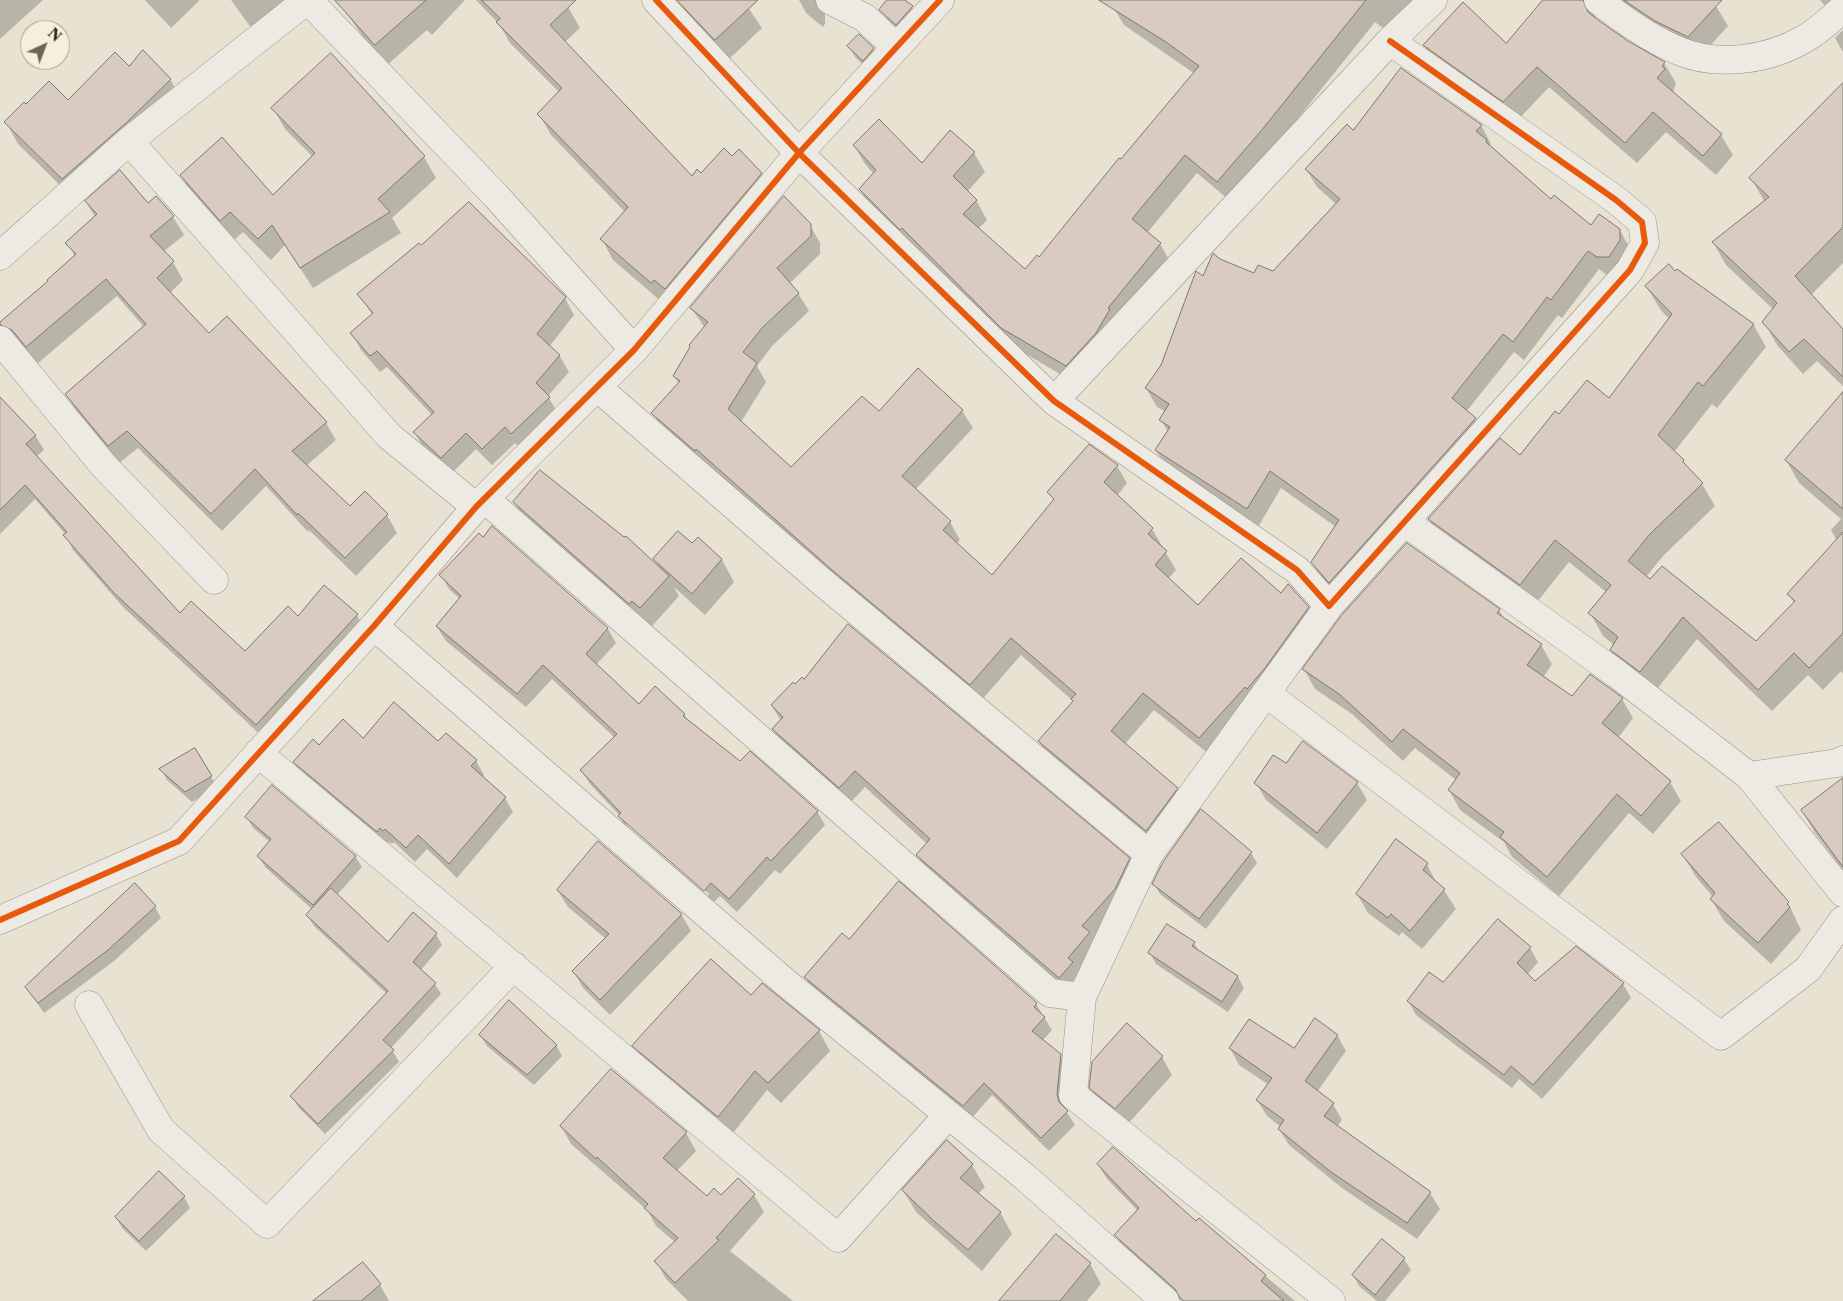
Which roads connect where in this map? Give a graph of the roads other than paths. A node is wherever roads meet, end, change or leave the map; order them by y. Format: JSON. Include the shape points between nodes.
{"nodes":[{"id":1,"x":308,"y":0,"type":"edge"},
{"id":2,"x":656,"y":0,"type":"edge"},
{"id":3,"x":830,"y":0,"type":"edge"},
{"id":4,"x":940,"y":0,"type":"edge"},
{"id":5,"x":1433,"y":0,"type":"edge"},
{"id":6,"x":1598,"y":0,"type":"edge"},
{"id":7,"x":1843,"y":8,"type":"edge"},
{"id":8,"x":1390,"y":41,"type":"junction"},
{"id":9,"x":896,"y":47,"type":"junction"},
{"id":10,"x":129,"y":140,"type":"junction"},
{"id":11,"x":799,"y":152,"type":"junction"},
{"id":12,"x":0,"y":256,"type":"edge"},
{"id":13,"x":0,"y":340,"type":"edge"},
{"id":14,"x":634,"y":350,"type":"junction"},
{"id":15,"x":597,"y":387,"type":"junction"},
{"id":16,"x":1054,"y":400,"type":"junction"},
{"id":17,"x":480,"y":503,"type":"junction"},
{"id":18,"x":1405,"y":522,"type":"junction"},
{"id":19,"x":214,"y":580,"type":"dead end"},
{"id":20,"x":1329,"y":606,"type":"junction"},
{"id":21,"x":374,"y":626,"type":"junction"},
{"id":22,"x":1267,"y":694,"type":"junction"},
{"id":23,"x":258,"y":753,"type":"junction"},
{"id":24,"x":1843,"y":760,"type":"edge"},
{"id":25,"x":1748,"y":776,"type":"junction"},
{"id":26,"x":1149,"y":854,"type":"junction"},
{"id":27,"x":1843,"y":893,"type":"edge"},
{"id":28,"x":0,"y":920,"type":"edge"},
{"id":29,"x":1843,"y":920,"type":"edge"},
{"id":30,"x":514,"y":966,"type":"junction"},
{"id":31,"x":1082,"y":998,"type":"junction"},
{"id":32,"x":89,"y":1005,"type":"dead end"},
{"id":33,"x":948,"y":1115,"type":"junction"},
{"id":34,"x":1165,"y":1301,"type":"edge"},
{"id":35,"x":1330,"y":1301,"type":"edge"}],
"edges":[{"from":1,"to":10,"type":"street"},
{"from":1,"to":14,"type":"street","via":[[496,196]]},
{"from":2,"to":11,"type":"street"},
{"from":3,"to":9,"type":"street","via":[[864,18]]},
{"from":4,"to":9,"type":"street"},
{"from":5,"to":8,"type":"street"},
{"from":6,"to":7,"type":"street","via":[[1625,20],[1679,51],[1704,58],[1730,60],[1756,57],[1804,40]]},
{"from":8,"to":16,"type":"street"},
{"from":8,"to":18,"type":"street","via":[[1616,200],[1642,222],[1645,243],[1630,270]]},
{"from":9,"to":11,"type":"street"},
{"from":10,"to":12,"type":"street"},
{"from":10,"to":17,"type":"street","via":[[389,436]]},
{"from":11,"to":14,"type":"street"},
{"from":11,"to":16,"type":"street"},
{"from":13,"to":19,"type":"street","via":[[104,466]]},
{"from":14,"to":15,"type":"street"},
{"from":15,"to":17,"type":"street"},
{"from":15,"to":26,"type":"street","via":[[822,582]]},
{"from":16,"to":20,"type":"street","via":[[1297,570]]},
{"from":17,"to":21,"type":"street"},
{"from":17,"to":31,"type":"street","via":[[1050,993]]},
{"from":18,"to":20,"type":"street"},
{"from":18,"to":25,"type":"street","via":[[1617,674]]},
{"from":20,"to":22,"type":"street"},
{"from":21,"to":23,"type":"street"},
{"from":21,"to":33,"type":"street","via":[[785,982]]},
{"from":22,"to":26,"type":"street"},
{"from":22,"to":29,"type":"street","via":[[1721,1036],[1808,969]]},
{"from":23,"to":28,"type":"street","via":[[179,841]]},
{"from":23,"to":30,"type":"street"},
{"from":24,"to":25,"type":"street"},
{"from":25,"to":27,"type":"street"},
{"from":26,"to":31,"type":"street"},
{"from":30,"to":32,"type":"street","via":[[267,1224],[161,1130]]},
{"from":30,"to":33,"type":"street","via":[[838,1238]]},
{"from":31,"to":35,"type":"street","via":[[1072,1095]]},
{"from":33,"to":34,"type":"street","via":[[1025,1177]]}]}
